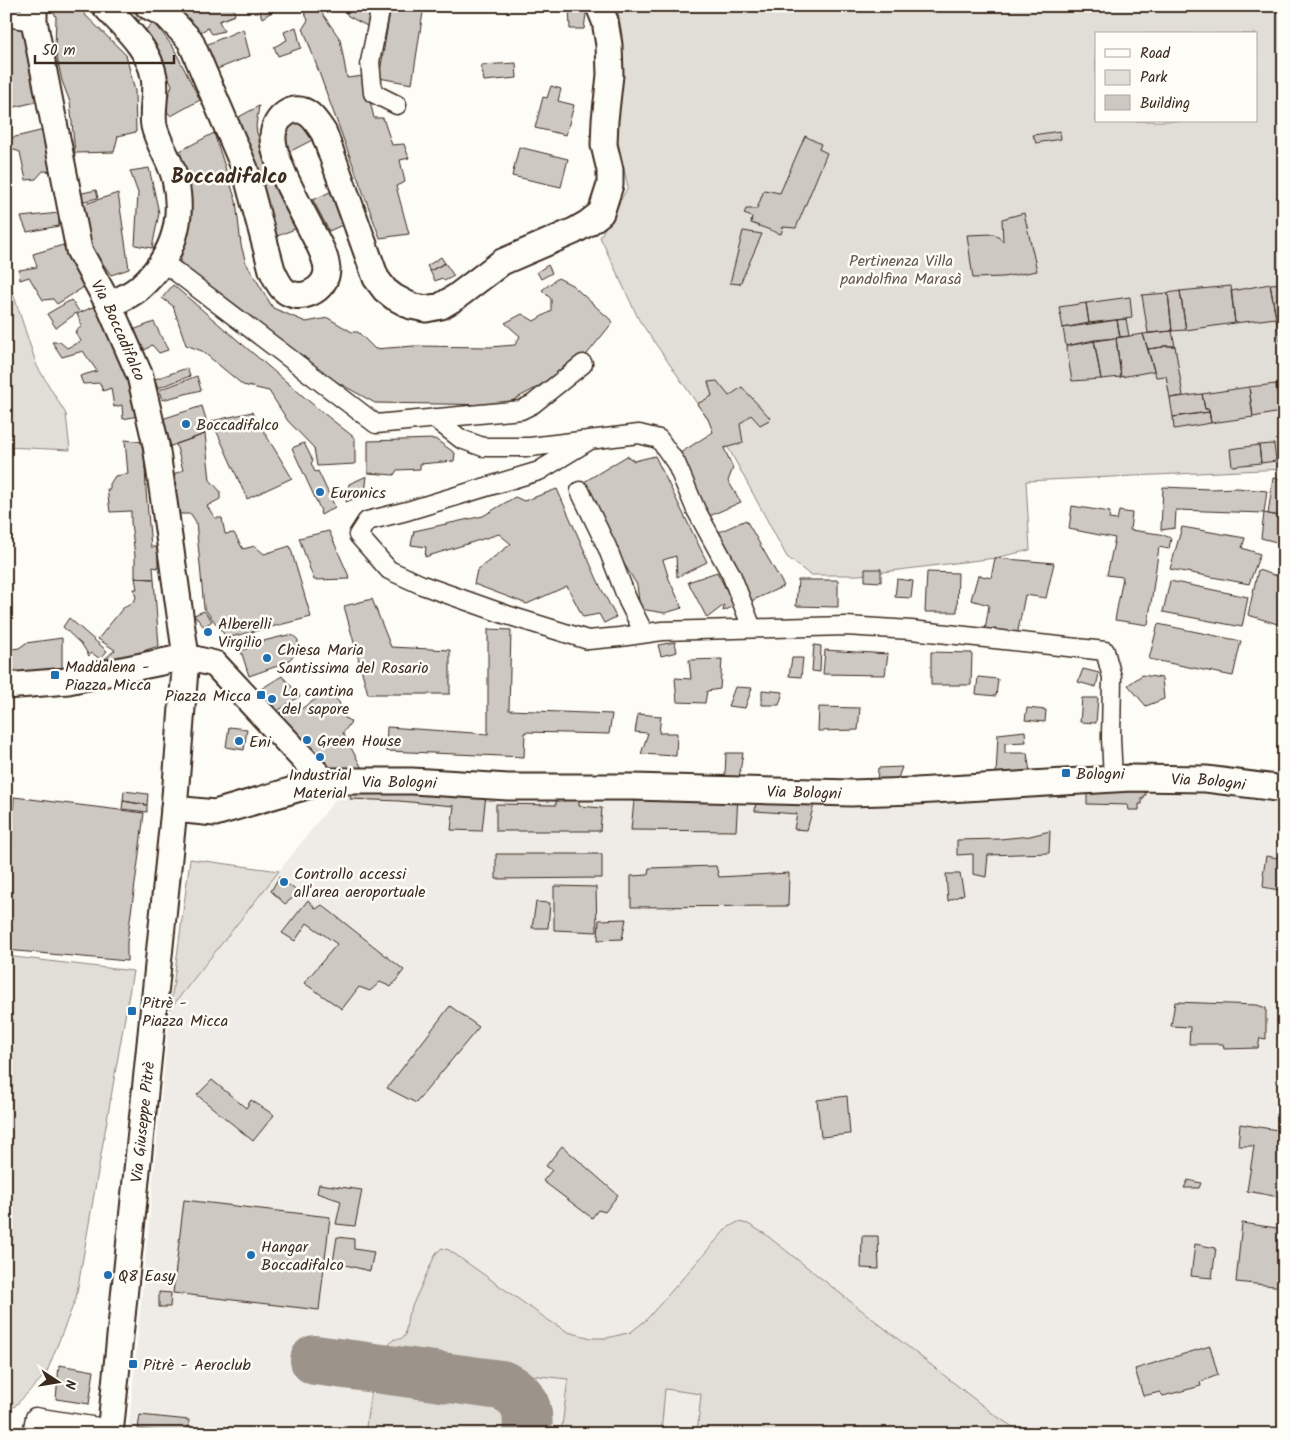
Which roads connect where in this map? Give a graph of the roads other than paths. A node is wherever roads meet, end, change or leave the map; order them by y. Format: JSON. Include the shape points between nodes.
{"nodes":[{"id":1,"x":105,"y":6,"type":"edge"},
{"id":2,"x":148,"y":6,"type":"edge"},
{"id":3,"x":382,"y":6,"type":"edge"},
{"id":4,"x":599,"y":6,"type":"edge"},
{"id":5,"x":34,"y":13,"type":"edge"},
{"id":6,"x":6,"y":16,"type":"edge"},
{"id":7,"x":397,"y":105,"type":"dead end"},
{"id":8,"x":163,"y":262,"type":"junction"},
{"id":9,"x":109,"y":305,"type":"junction"},
{"id":10,"x":583,"y":364,"type":"dead end"},
{"id":11,"x":434,"y":418,"type":"junction"},
{"id":12,"x":590,"y":440,"type":"junction"},
{"id":13,"x":580,"y":490,"type":"dead end"},
{"id":14,"x":752,"y":628,"type":"junction"},
{"id":15,"x":644,"y":634,"type":"junction"},
{"id":16,"x":186,"y":657,"type":"junction"},
{"id":17,"x":6,"y":686,"type":"edge"},
{"id":18,"x":1112,"y":779,"type":"junction"},
{"id":19,"x":324,"y":781,"type":"junction"},
{"id":20,"x":1284,"y":789,"type":"edge"},
{"id":21,"x":174,"y":809,"type":"junction"},
{"id":22,"x":34,"y":1426,"type":"edge"},
{"id":23,"x":110,"y":1431,"type":"edge"}],
"edges":[{"from":1,"to":8,"type":"street","via":[[140,45],[150,62],[154,78],[154,126],[175,178],[179,207],[176,233]]},
{"from":2,"to":4,"type":"street","via":[[166,15],[190,40],[245,169],[272,270],[284,290],[296,295],[316,291],[327,270],[324,255],[273,146],[275,125],[281,116],[300,110],[310,115],[324,133],[376,278],[394,298],[426,309],[456,297],[502,262],[574,231],[601,213],[610,184],[604,145],[610,75],[609,45]]},
{"from":3,"to":7,"type":"street","via":[[370,62],[373,93]]},
{"from":5,"to":6,"type":"street"},
{"from":5,"to":9,"type":"street","name":"Via Boccadifalco","via":[[79,250]]},
{"from":8,"to":9,"type":"street","via":[[138,289]]},
{"from":8,"to":11,"type":"street","via":[[376,424]]},
{"from":9,"to":16,"type":"street","name":"Via Boccadifalco","via":[[140,376],[156,445]]},
{"from":10,"to":11,"type":"street","via":[[521,410]]},
{"from":11,"to":12,"type":"street","via":[[460,439],[483,447],[530,447]]},
{"from":12,"to":14,"type":"street","via":[[639,434],[659,439],[676,463],[696,510],[731,574]]},
{"from":12,"to":15,"type":"street","via":[[539,471],[367,521],[358,535],[389,570],[507,615],[588,640]]},
{"from":13,"to":15,"type":"street"},
{"from":14,"to":15,"type":"street","via":[[662,630]]},
{"from":14,"to":18,"type":"street","via":[[846,626],[911,630],[1105,651],[1112,677]]},
{"from":16,"to":17,"type":"street","via":[[68,681]]},
{"from":16,"to":19,"type":"street","via":[[215,664]]},
{"from":16,"to":21,"type":"street","name":"Via Boccadifalco"},
{"from":18,"to":19,"type":"street","name":"Via Bologni","via":[[850,793]]},
{"from":18,"to":20,"type":"street","name":"Via Bologni","via":[[1206,779]]},
{"from":19,"to":21,"type":"street","name":"Via Bologni","via":[[215,813]]},
{"from":21,"to":23,"type":"street","name":"Via Giuseppe Pitrè"},
{"from":22,"to":23,"type":"street"}]}
